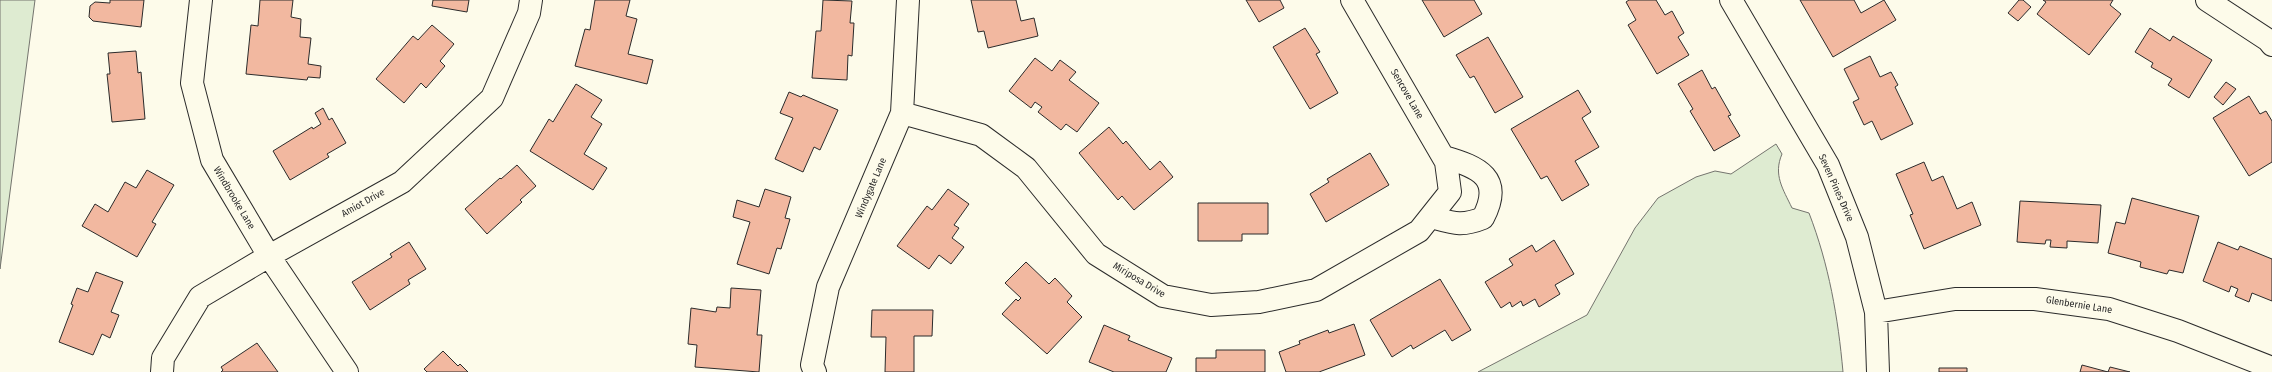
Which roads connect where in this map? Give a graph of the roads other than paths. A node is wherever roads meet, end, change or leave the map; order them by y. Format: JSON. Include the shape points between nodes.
{"nodes":[{"id":1,"x":200,"y":0,"type":"edge"},
{"id":2,"x":531,"y":0,"type":"edge"},
{"id":3,"x":908,"y":0,"type":"edge"},
{"id":4,"x":1352,"y":0,"type":"edge"},
{"id":5,"x":1731,"y":0,"type":"edge"},
{"id":6,"x":2207,"y":0,"type":"edge"},
{"id":7,"x":2272,"y":45,"type":"edge"},
{"id":8,"x":902,"y":113,"type":"junction"},
{"id":9,"x":1444,"y":157,"type":"junction"},
{"id":10,"x":1450,"y":192,"type":"joint"},
{"id":11,"x":1431,"y":217,"type":"junction"},
{"id":12,"x":269,"y":256,"type":"junction"},
{"id":13,"x":1876,"y":312,"type":"junction"},
{"id":14,"x":2272,"y":368,"type":"edge"},
{"id":15,"x":162,"y":372,"type":"edge"},
{"id":16,"x":347,"y":372,"type":"edge"},
{"id":17,"x":815,"y":372,"type":"edge"},
{"id":18,"x":1878,"y":372,"type":"edge"}],
"edges":[{"from":1,"to":12,"type":"street","name":"Windbrooke Lane","via":[[192,83],[212,160]]},
{"from":2,"to":12,"type":"street","name":"Amiot Drive","via":[[529,13],[492,98],[402,182]]},
{"from":3,"to":8,"type":"street","name":"Windygate Lane"},
{"from":4,"to":9,"type":"street","name":"Sencove Lane"},
{"from":5,"to":13,"type":"street","name":"Seven Pines Drive","via":[[1828,165],[1857,237]]},
{"from":6,"to":7,"type":"street"},
{"from":8,"to":11,"type":"street","name":"Miriposa Drive","via":[[980,135],[1026,168],[1096,254],[1163,296],[1211,305],[1259,302],[1316,290],[1419,231]]},
{"from":8,"to":17,"type":"street","name":"Windygate Lane","via":[[828,287],[812,365]]},
{"from":9,"to":10,"type":"street","name":"Sencove Lane"},
{"from":9,"to":11,"type":"street","via":[[1480,170],[1489,182],[1490,205],[1483,218],[1468,224]]},
{"from":10,"to":11,"type":"street","name":"Miriposa Drive"},
{"from":12,"to":15,"type":"street","name":"Amiot Drive","via":[[200,297],[163,358]]},
{"from":12,"to":16,"type":"street","name":"Windbrooke Lane"},
{"from":13,"to":14,"type":"street","name":"Glenbernie Lane","via":[[1955,299],[2042,300],[2109,309],[2178,331]]},
{"from":13,"to":18,"type":"street","name":"Seven Pines Drive"}]}
